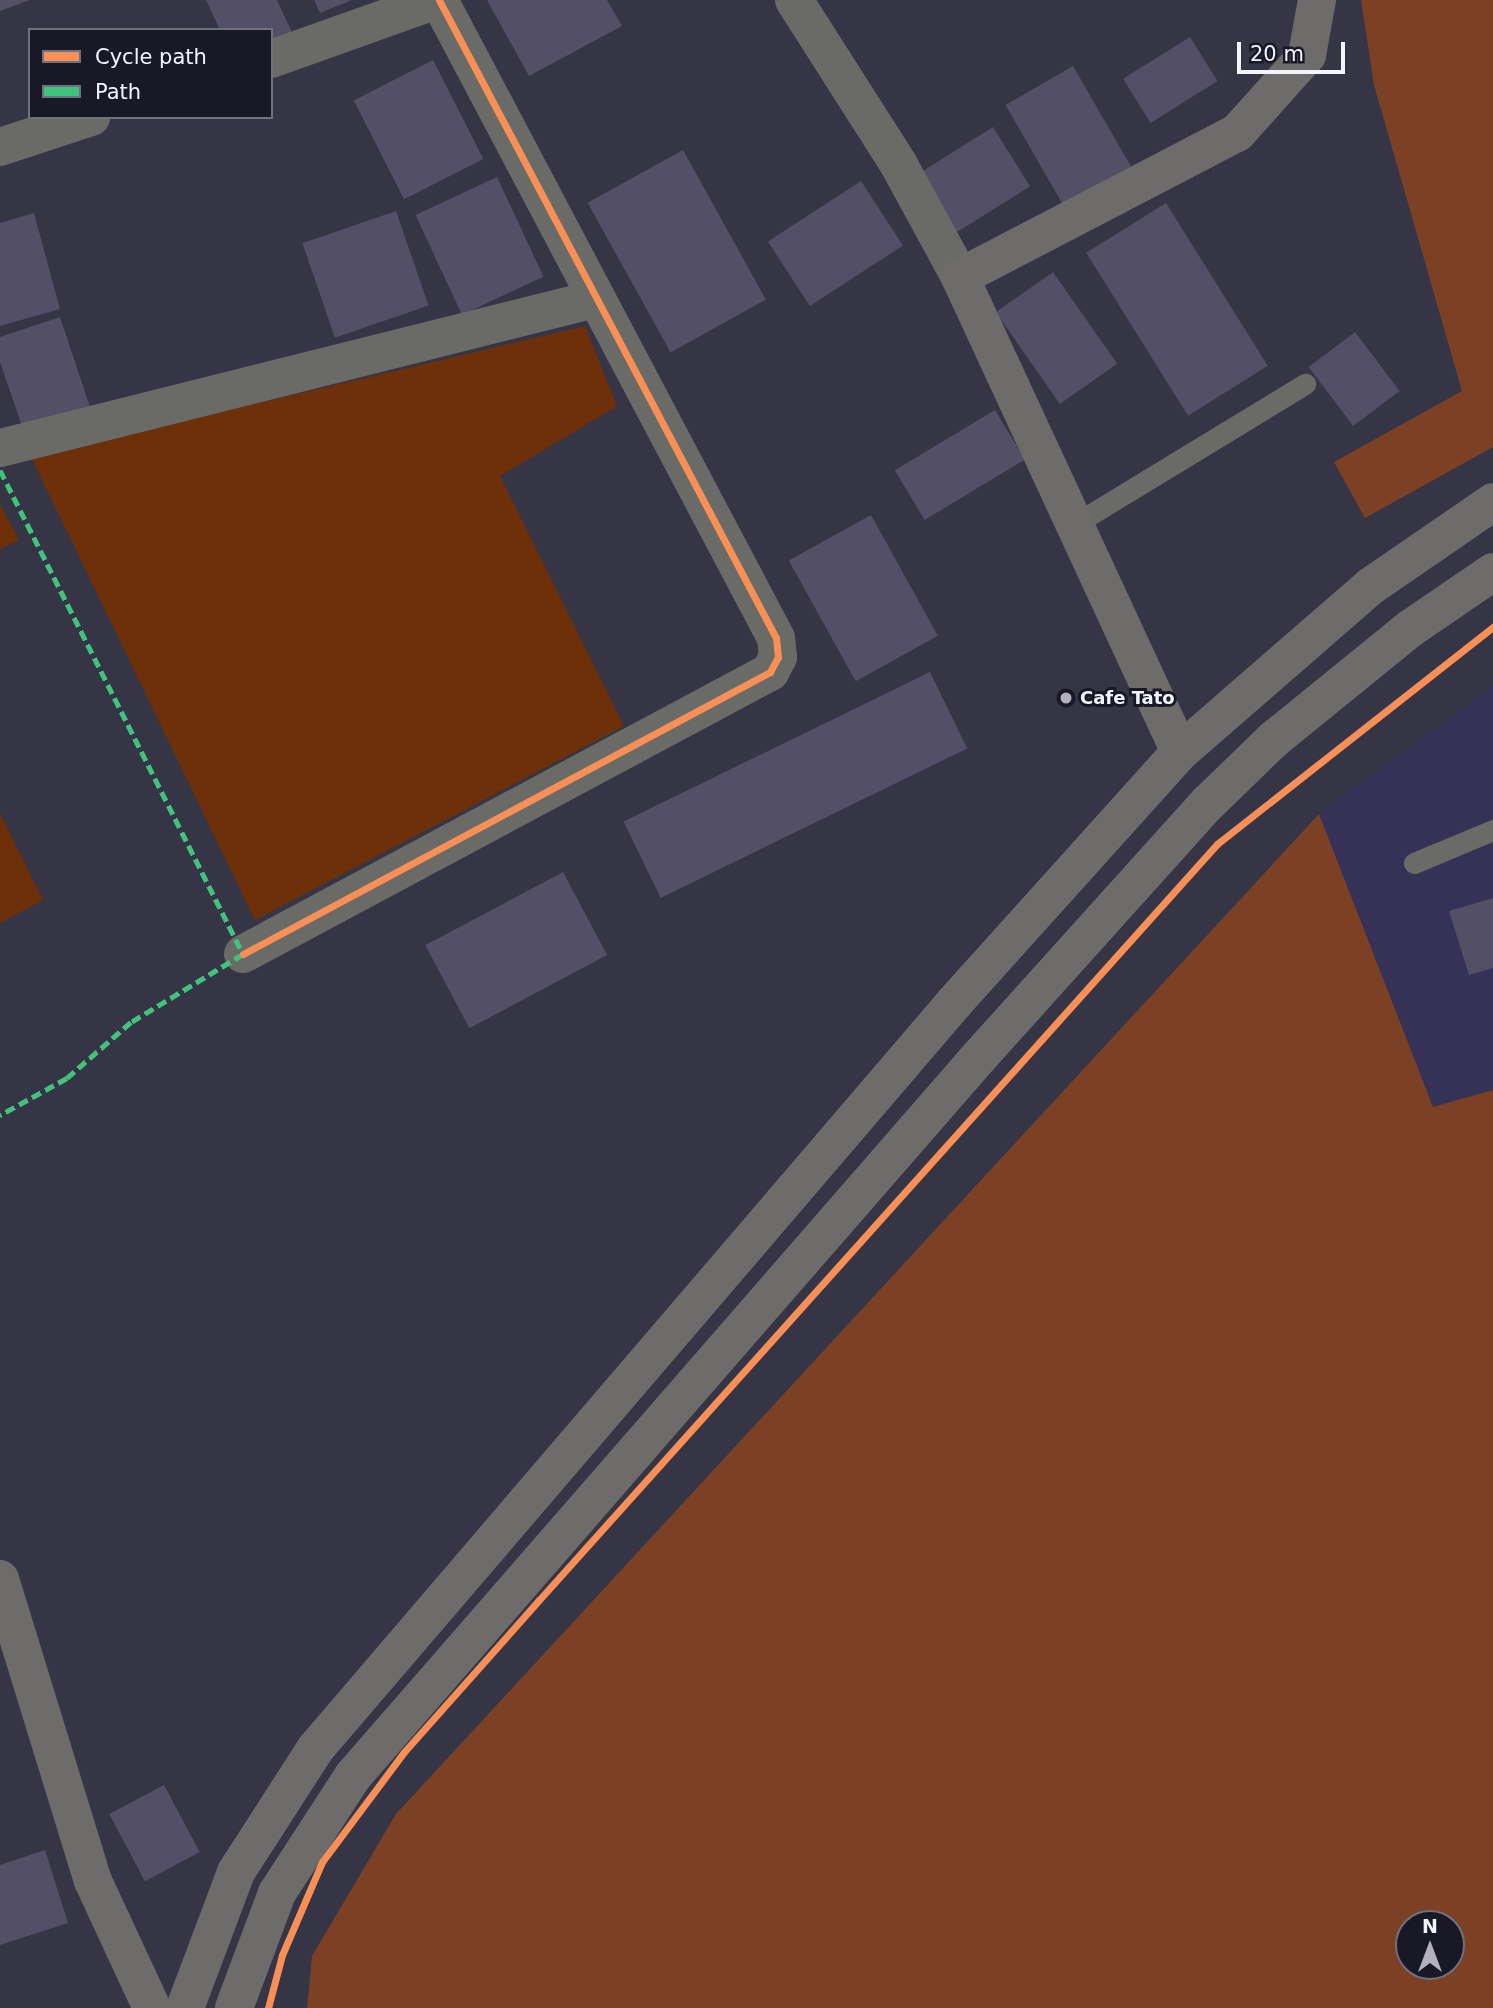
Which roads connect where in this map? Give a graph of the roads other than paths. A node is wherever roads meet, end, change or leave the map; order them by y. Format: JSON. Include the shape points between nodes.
{"nodes":[{"id":1,"x":438,"y":0,"type":"edge"},
{"id":2,"x":794,"y":0,"type":"edge"},
{"id":3,"x":1317,"y":0,"type":"edge"},
{"id":4,"x":273,"y":58,"type":"edge"},
{"id":5,"x":86,"y":119,"type":"edge"},
{"id":6,"x":0,"y":147,"type":"edge"},
{"id":7,"x":960,"y":277,"type":"junction"},
{"id":8,"x":595,"y":299,"type":"junction"},
{"id":9,"x":1305,"y":384,"type":"dead end"},
{"id":10,"x":0,"y":448,"type":"edge"},
{"id":11,"x":1493,"y":502,"type":"edge"},
{"id":12,"x":1078,"y":522,"type":"junction"},
{"id":13,"x":1493,"y":572,"type":"edge"},
{"id":14,"x":1180,"y":752,"type":"junction"},
{"id":15,"x":1493,"y":830,"type":"edge"},
{"id":16,"x":1413,"y":863,"type":"dead end"},
{"id":17,"x":243,"y":954,"type":"dead end"},
{"id":18,"x":0,"y":1579,"type":"edge"},
{"id":19,"x":152,"y":2008,"type":"edge"},
{"id":20,"x":185,"y":2008,"type":"edge"},
{"id":21,"x":234,"y":2008,"type":"edge"}],
"edges":[{"from":1,"to":4,"type":"street"},
{"from":1,"to":8,"type":"street"},
{"from":2,"to":7,"type":"street","via":[[899,165]]},
{"from":3,"to":7,"type":"main road","via":[[1307,55],[1237,133]]},
{"from":5,"to":6,"type":"street"},
{"from":7,"to":12,"type":"main road"},
{"from":8,"to":10,"type":"street"},
{"from":8,"to":17,"type":"street","via":[[776,638],[778,657],[770,672]]},
{"from":9,"to":12,"type":"lane"},
{"from":11,"to":14,"type":"main road","via":[[1371,586]]},
{"from":12,"to":14,"type":"main road"},
{"from":13,"to":21,"type":"main road","via":[[1411,628],[1264,749],[970,1068],[353,1776],[277,1893]]},
{"from":14,"to":20,"type":"main road","via":[[954,1003],[316,1748],[236,1872]]},
{"from":15,"to":16,"type":"lane"},
{"from":18,"to":19,"type":"main road","via":[[93,1881]]}]}
